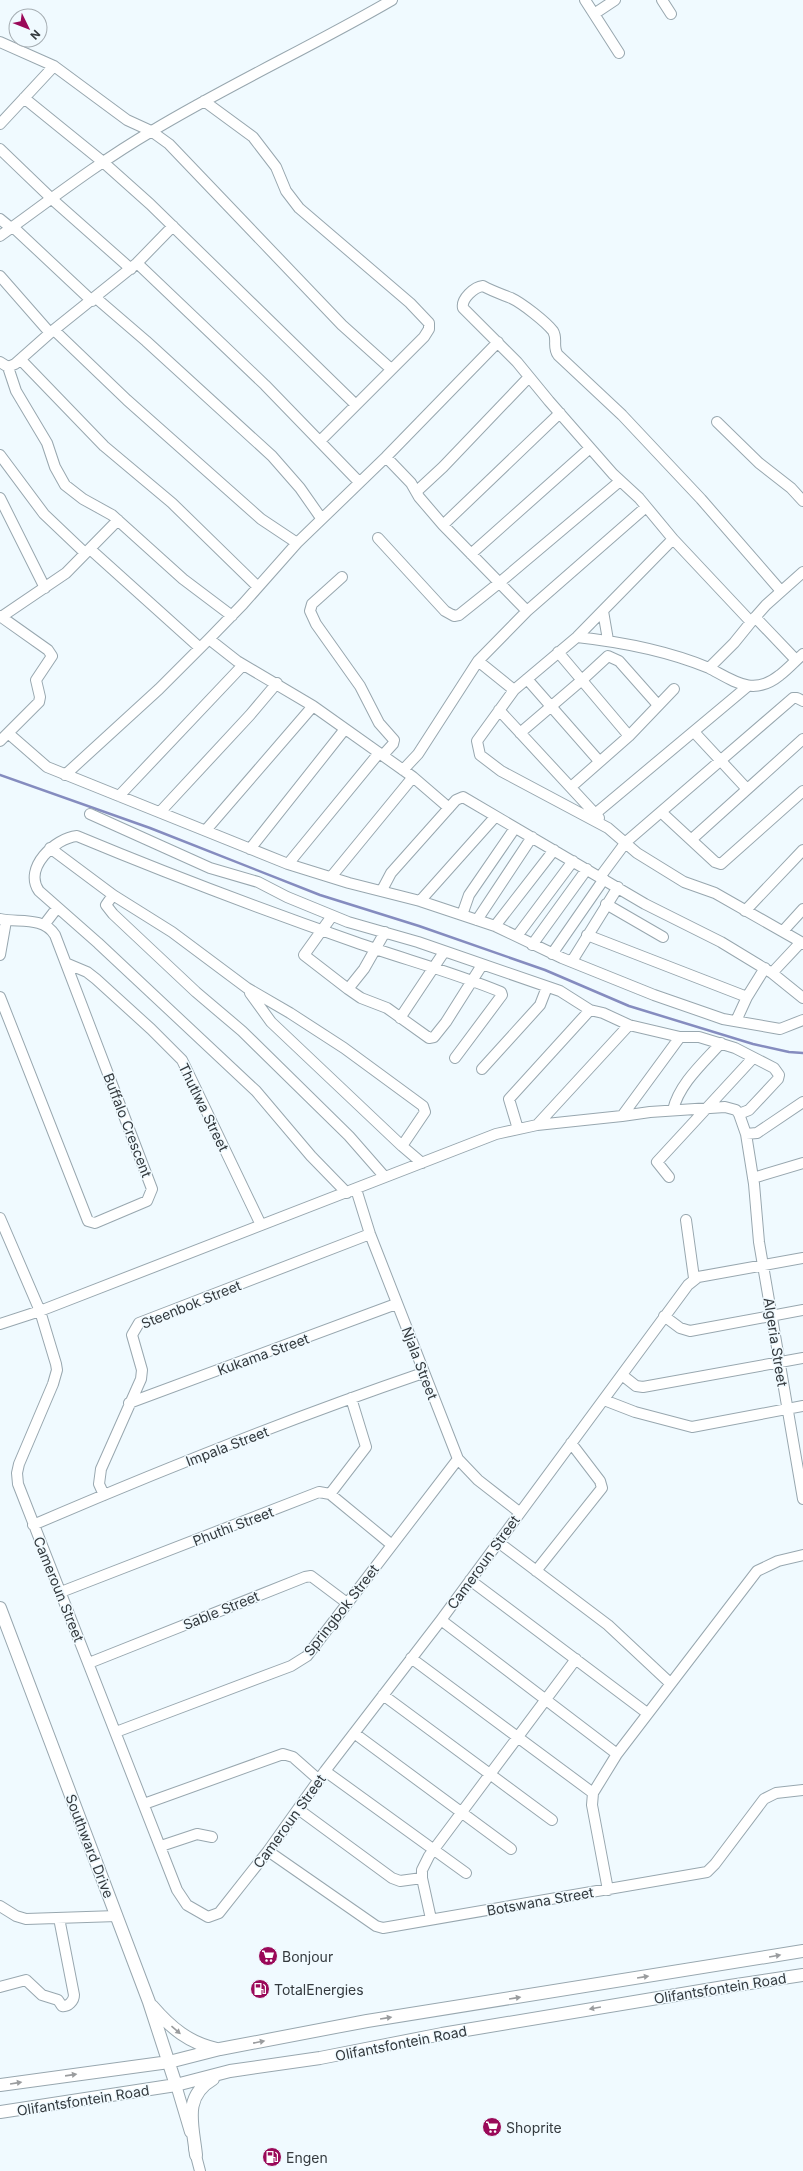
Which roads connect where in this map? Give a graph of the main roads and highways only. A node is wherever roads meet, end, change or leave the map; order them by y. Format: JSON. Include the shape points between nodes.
{"nodes":[{"id":1,"x":0,"y":1608,"type":"edge"},
{"id":2,"x":803,"y":1951,"type":"edge"},
{"id":3,"x":803,"y":1975,"type":"edge"},
{"id":4,"x":149,"y":2002,"type":"junction"},
{"id":5,"x":220,"y":2049,"type":"junction"},
{"id":6,"x":169,"y":2062,"type":"junction"},
{"id":7,"x":230,"y":2071,"type":"junction"},
{"id":8,"x":176,"y":2085,"type":"junction"},
{"id":9,"x":0,"y":2086,"type":"edge"},
{"id":10,"x":0,"y":2112,"type":"edge"},
{"id":11,"x":196,"y":2155,"type":"road end"}],
"edges":[{"from":1,"to":4,"type":"main road","name":"Southward Drive"},
{"from":5,"to":2,"type":"main road","name":"Olifantsfontein Road","one_way":true,"via":[[367,2021]]},
{"from":3,"to":7,"type":"main road","name":"Olifantsfontein Road","one_way":true,"via":[[457,2032],[320,2058]]},
{"from":4,"to":5,"type":"main road","one_way":true,"via":[[187,2039]]},
{"from":4,"to":6,"type":"main road","name":"Southward Drive"},
{"from":5,"to":6,"type":"main road","name":"Olifantsfontein Road"},
{"from":6,"to":8,"type":"main road","name":"Southward Drive"},
{"from":9,"to":6,"type":"main road","name":"Olifantsfontein Road","one_way":true},
{"from":7,"to":8,"type":"main road","name":"Olifantsfontein Road"},
{"from":7,"to":11,"type":"main road","via":[[201,2086],[193,2098]]},
{"from":8,"to":10,"type":"main road","name":"Olifantsfontein Road"}]}
